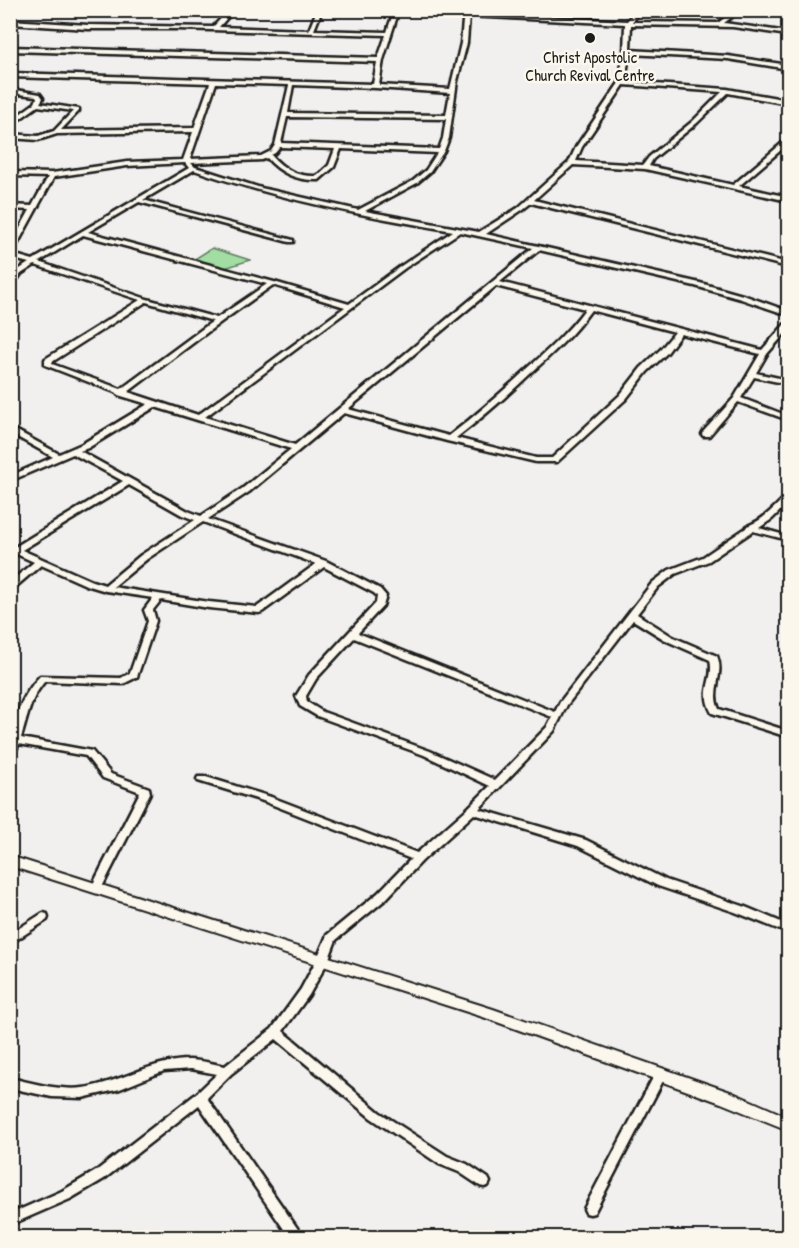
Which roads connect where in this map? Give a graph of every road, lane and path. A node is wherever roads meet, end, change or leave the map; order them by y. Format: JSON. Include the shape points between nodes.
{"nodes":[{"id":1,"x":232,"y":10,"type":"edge"},
{"id":2,"x":320,"y":10,"type":"edge"},
{"id":3,"x":397,"y":10,"type":"edge"},
{"id":4,"x":639,"y":10,"type":"edge"},
{"id":5,"x":739,"y":10,"type":"edge"},
{"id":6,"x":782,"y":10,"type":"edge"},
{"id":7,"x":467,"y":12,"type":"edge"},
{"id":8,"x":789,"y":12,"type":"edge"},
{"id":9,"x":10,"y":22,"type":"edge"},
{"id":10,"x":628,"y":23,"type":"junction"},
{"id":11,"x":720,"y":24,"type":"junction"},
{"id":12,"x":214,"y":28,"type":"junction"},
{"id":13,"x":311,"y":32,"type":"junction"},
{"id":14,"x":789,"y":33,"type":"edge"},
{"id":15,"x":389,"y":34,"type":"junction"},
{"id":16,"x":10,"y":49,"type":"edge"},
{"id":17,"x":627,"y":52,"type":"junction"},
{"id":18,"x":380,"y":60,"type":"junction"},
{"id":19,"x":789,"y":67,"type":"edge"},
{"id":20,"x":10,"y":75,"type":"edge"},
{"id":21,"x":213,"y":83,"type":"junction"},
{"id":22,"x":622,"y":83,"type":"junction"},
{"id":23,"x":291,"y":86,"type":"junction"},
{"id":24,"x":376,"y":86,"type":"junction"},
{"id":25,"x":11,"y":91,"type":"edge"},
{"id":26,"x":453,"y":91,"type":"junction"},
{"id":27,"x":727,"y":92,"type":"junction"},
{"id":28,"x":789,"y":102,"type":"edge"},
{"id":29,"x":37,"y":104,"type":"junction"},
{"id":30,"x":285,"y":114,"type":"junction"},
{"id":31,"x":447,"y":117,"type":"junction"},
{"id":32,"x":10,"y":124,"type":"edge"},
{"id":33,"x":195,"y":130,"type":"junction"},
{"id":34,"x":56,"y":132,"type":"junction"},
{"id":35,"x":10,"y":136,"type":"edge"},
{"id":36,"x":789,"y":141,"type":"edge"},
{"id":37,"x":278,"y":145,"type":"junction"},
{"id":38,"x":339,"y":147,"type":"junction"},
{"id":39,"x":441,"y":151,"type":"junction"},
{"id":40,"x":268,"y":155,"type":"junction"},
{"id":41,"x":186,"y":161,"type":"junction"},
{"id":42,"x":572,"y":163,"type":"junction"},
{"id":43,"x":645,"y":167,"type":"junction"},
{"id":44,"x":193,"y":168,"type":"junction"},
{"id":45,"x":10,"y":174,"type":"edge"},
{"id":46,"x":52,"y":175,"type":"junction"},
{"id":47,"x":735,"y":186,"type":"junction"},
{"id":48,"x":789,"y":199,"type":"edge"},
{"id":49,"x":137,"y":200,"type":"junction"},
{"id":50,"x":530,"y":201,"type":"junction"},
{"id":51,"x":10,"y":207,"type":"edge"},
{"id":52,"x":34,"y":208,"type":"junction"},
{"id":53,"x":359,"y":212,"type":"junction"},
{"id":54,"x":459,"y":230,"type":"junction"},
{"id":55,"x":82,"y":233,"type":"junction"},
{"id":56,"x":481,"y":234,"type":"junction"},
{"id":57,"x":291,"y":241,"type":"dead end"},
{"id":58,"x":538,"y":247,"type":"junction"},
{"id":59,"x":10,"y":254,"type":"edge"},
{"id":60,"x":34,"y":262,"type":"junction"},
{"id":61,"x":789,"y":265,"type":"edge"},
{"id":62,"x":272,"y":283,"type":"junction"},
{"id":63,"x":494,"y":283,"type":"junction"},
{"id":64,"x":10,"y":286,"type":"edge"},
{"id":65,"x":145,"y":300,"type":"junction"},
{"id":66,"x":350,"y":306,"type":"junction"},
{"id":67,"x":590,"y":307,"type":"junction"},
{"id":68,"x":789,"y":313,"type":"edge"},
{"id":69,"x":218,"y":321,"type":"junction"},
{"id":70,"x":789,"y":326,"type":"edge"},
{"id":71,"x":679,"y":331,"type":"junction"},
{"id":72,"x":764,"y":353,"type":"junction"},
{"id":73,"x":751,"y":374,"type":"junction"},
{"id":74,"x":789,"y":382,"type":"edge"},
{"id":75,"x":121,"y":393,"type":"junction"},
{"id":76,"x":737,"y":399,"type":"junction"},
{"id":77,"x":154,"y":404,"type":"junction"},
{"id":78,"x":343,"y":410,"type":"junction"},
{"id":79,"x":199,"y":418,"type":"junction"},
{"id":80,"x":789,"y":418,"type":"edge"},
{"id":81,"x":10,"y":429,"type":"edge"},
{"id":82,"x":706,"y":434,"type":"dead end"},
{"id":83,"x":450,"y":439,"type":"junction"},
{"id":84,"x":296,"y":448,"type":"junction"},
{"id":85,"x":74,"y":451,"type":"junction"},
{"id":86,"x":58,"y":457,"type":"junction"},
{"id":87,"x":10,"y":479,"type":"edge"},
{"id":88,"x":129,"y":481,"type":"junction"},
{"id":89,"x":789,"y":499,"type":"edge"},
{"id":90,"x":202,"y":519,"type":"junction"},
{"id":91,"x":750,"y":528,"type":"junction"},
{"id":92,"x":789,"y":538,"type":"edge"},
{"id":93,"x":14,"y":549,"type":"edge"},
{"id":94,"x":40,"y":561,"type":"junction"},
{"id":95,"x":323,"y":563,"type":"junction"},
{"id":96,"x":10,"y":587,"type":"edge"},
{"id":97,"x":106,"y":588,"type":"junction"},
{"id":98,"x":160,"y":596,"type":"junction"},
{"id":99,"x":632,"y":615,"type":"junction"},
{"id":100,"x":353,"y":634,"type":"junction"},
{"id":101,"x":557,"y":716,"type":"junction"},
{"id":102,"x":789,"y":734,"type":"edge"},
{"id":103,"x":17,"y":740,"type":"junction"},
{"id":104,"x":10,"y":753,"type":"edge"},
{"id":105,"x":201,"y":779,"type":"dead end"},
{"id":106,"x":497,"y":785,"type":"junction"},
{"id":107,"x":472,"y":810,"type":"junction"},
{"id":108,"x":418,"y":858,"type":"junction"},
{"id":109,"x":10,"y":861,"type":"edge"},
{"id":110,"x":96,"y":888,"type":"junction"},
{"id":111,"x":43,"y":917,"type":"dead end"},
{"id":112,"x":789,"y":929,"type":"edge"},
{"id":113,"x":10,"y":940,"type":"edge"},
{"id":114,"x":322,"y":961,"type":"junction"},
{"id":115,"x":276,"y":1032,"type":"junction"},
{"id":116,"x":227,"y":1071,"type":"junction"},
{"id":117,"x":660,"y":1075,"type":"junction"},
{"id":118,"x":10,"y":1083,"type":"edge"},
{"id":119,"x":200,"y":1097,"type":"junction"},
{"id":120,"x":789,"y":1124,"type":"edge"},
{"id":121,"x":484,"y":1182,"type":"dead end"},
{"id":122,"x":590,"y":1209,"type":"dead end"},
{"id":123,"x":10,"y":1220,"type":"edge"},
{"id":124,"x":298,"y":1238,"type":"edge"}],
"edges":[{"from":1,"to":12,"type":"street"},
{"from":2,"to":13,"type":"street"},
{"from":3,"to":15,"type":"street"},
{"from":4,"to":10,"type":"street"},
{"from":5,"to":11,"type":"street"},
{"from":6,"to":8,"type":"street"},
{"from":7,"to":10,"type":"street"},
{"from":7,"to":26,"type":"street"},
{"from":9,"to":12,"type":"street"},
{"from":10,"to":11,"type":"street"},
{"from":10,"to":17,"type":"street"},
{"from":11,"to":14,"type":"street"},
{"from":12,"to":13,"type":"street"},
{"from":13,"to":15,"type":"street"},
{"from":15,"to":18,"type":"street"},
{"from":16,"to":18,"type":"street"},
{"from":17,"to":19,"type":"street","via":[[706,54]]},
{"from":17,"to":22,"type":"street"},
{"from":18,"to":24,"type":"street"},
{"from":20,"to":21,"type":"street"},
{"from":21,"to":23,"type":"street"},
{"from":21,"to":33,"type":"street"},
{"from":22,"to":27,"type":"street"},
{"from":22,"to":42,"type":"street"},
{"from":23,"to":24,"type":"street"},
{"from":23,"to":30,"type":"street"},
{"from":24,"to":26,"type":"street"},
{"from":25,"to":29,"type":"street","via":[[38,95]]},
{"from":26,"to":31,"type":"street"},
{"from":27,"to":28,"type":"street"},
{"from":27,"to":43,"type":"street"},
{"from":29,"to":32,"type":"street"},
{"from":29,"to":34,"type":"street","via":[[77,110]]},
{"from":30,"to":31,"type":"street"},
{"from":30,"to":37,"type":"street"},
{"from":31,"to":39,"type":"street"},
{"from":33,"to":34,"type":"street"},
{"from":33,"to":41,"type":"street"},
{"from":34,"to":35,"type":"street","via":[[38,138]]},
{"from":36,"to":47,"type":"street"},
{"from":37,"to":38,"type":"street"},
{"from":37,"to":40,"type":"street"},
{"from":38,"to":39,"type":"street"},
{"from":38,"to":40,"type":"street","via":[[332,166],[319,178],[290,175]]},
{"from":39,"to":53,"type":"street","via":[[415,183]]},
{"from":40,"to":41,"type":"street","via":[[252,160]]},
{"from":41,"to":44,"type":"street"},
{"from":41,"to":46,"type":"street","via":[[127,164]]},
{"from":42,"to":43,"type":"street"},
{"from":42,"to":50,"type":"street"},
{"from":43,"to":47,"type":"street"},
{"from":44,"to":49,"type":"street"},
{"from":44,"to":53,"type":"street","via":[[219,178]]},
{"from":45,"to":46,"type":"street"},
{"from":46,"to":52,"type":"street"},
{"from":47,"to":48,"type":"street"},
{"from":49,"to":55,"type":"street"},
{"from":49,"to":57,"type":"street"},
{"from":50,"to":56,"type":"street"},
{"from":50,"to":61,"type":"street"},
{"from":51,"to":52,"type":"street"},
{"from":52,"to":59,"type":"street"},
{"from":53,"to":54,"type":"street"},
{"from":54,"to":56,"type":"street"},
{"from":54,"to":66,"type":"street"},
{"from":55,"to":60,"type":"street"},
{"from":55,"to":62,"type":"street"},
{"from":56,"to":58,"type":"street"},
{"from":58,"to":63,"type":"street"},
{"from":58,"to":68,"type":"street","via":[[719,289]]},
{"from":59,"to":60,"type":"street"},
{"from":60,"to":64,"type":"street","via":[[18,273]]},
{"from":60,"to":65,"type":"street"},
{"from":62,"to":66,"type":"street"},
{"from":62,"to":69,"type":"street"},
{"from":63,"to":67,"type":"street"},
{"from":63,"to":78,"type":"street"},
{"from":65,"to":69,"type":"street"},
{"from":65,"to":75,"type":"street","via":[[48,361],[52,367]]},
{"from":66,"to":79,"type":"street"},
{"from":67,"to":71,"type":"street"},
{"from":67,"to":83,"type":"street","via":[[558,345],[488,410]]},
{"from":69,"to":75,"type":"street"},
{"from":70,"to":72,"type":"street"},
{"from":71,"to":72,"type":"street"},
{"from":71,"to":83,"type":"street","via":[[623,398],[554,460],[536,460]]},
{"from":72,"to":73,"type":"street"},
{"from":73,"to":74,"type":"street"},
{"from":73,"to":76,"type":"street"},
{"from":75,"to":77,"type":"street"},
{"from":76,"to":80,"type":"street"},
{"from":76,"to":82,"type":"street"},
{"from":77,"to":79,"type":"street"},
{"from":77,"to":85,"type":"street"},
{"from":78,"to":83,"type":"street"},
{"from":78,"to":84,"type":"street"},
{"from":79,"to":84,"type":"street"},
{"from":81,"to":86,"type":"street"},
{"from":84,"to":90,"type":"street","via":[[246,490]]},
{"from":85,"to":86,"type":"street"},
{"from":85,"to":88,"type":"street"},
{"from":86,"to":87,"type":"street"},
{"from":88,"to":90,"type":"street"},
{"from":88,"to":93,"type":"street"},
{"from":89,"to":91,"type":"street"},
{"from":90,"to":95,"type":"street"},
{"from":90,"to":97,"type":"street"},
{"from":91,"to":92,"type":"street"},
{"from":91,"to":99,"type":"street","via":[[706,559],[672,572],[655,585]]},
{"from":93,"to":94,"type":"street"},
{"from":94,"to":96,"type":"street"},
{"from":94,"to":97,"type":"street"},
{"from":95,"to":98,"type":"street","via":[[259,610]]},
{"from":95,"to":100,"type":"street","via":[[382,596],[380,604]]},
{"from":97,"to":98,"type":"street"},
{"from":98,"to":103,"type":"street","via":[[148,610],[153,621],[134,675],[123,681],[43,678],[22,709]]},
{"from":99,"to":101,"type":"street"},
{"from":99,"to":102,"type":"street","via":[[670,639],[714,658],[716,669],[710,689],[716,711]]},
{"from":100,"to":101,"type":"street"},
{"from":100,"to":106,"type":"street","via":[[312,677],[301,696],[303,704]]},
{"from":101,"to":106,"type":"street","via":[[551,729]]},
{"from":103,"to":104,"type":"street"},
{"from":103,"to":110,"type":"street","via":[[89,753],[107,776],[145,790]]},
{"from":105,"to":108,"type":"street","via":[[267,799]]},
{"from":106,"to":107,"type":"street"},
{"from":107,"to":108,"type":"street"},
{"from":107,"to":112,"type":"street","via":[[582,843],[662,883]]},
{"from":108,"to":114,"type":"street","via":[[382,896],[331,938]]},
{"from":109,"to":110,"type":"main road"},
{"from":110,"to":114,"type":"main road"},
{"from":111,"to":113,"type":"street"},
{"from":114,"to":115,"type":"street"},
{"from":114,"to":117,"type":"main road","via":[[488,1013]]},
{"from":115,"to":116,"type":"street"},
{"from":115,"to":121,"type":"street","via":[[375,1115]]},
{"from":116,"to":118,"type":"street","via":[[191,1064],[163,1067],[120,1084],[82,1093],[52,1092]]},
{"from":116,"to":119,"type":"street"},
{"from":117,"to":120,"type":"main road"},
{"from":117,"to":122,"type":"street"},
{"from":119,"to":123,"type":"street","via":[[100,1175]]},
{"from":119,"to":124,"type":"street"}]}
